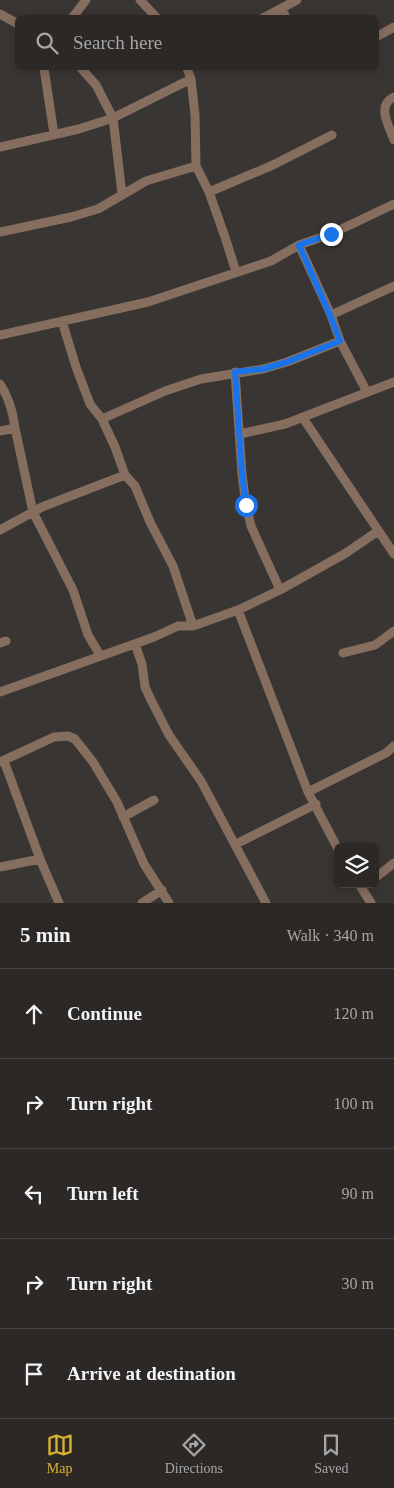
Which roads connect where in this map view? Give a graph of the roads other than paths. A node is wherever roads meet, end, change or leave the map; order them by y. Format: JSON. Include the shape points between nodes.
{"nodes":[{"id":1,"x":86,"y":0,"type":"edge"},
{"id":2,"x":297,"y":0,"type":"edge"},
{"id":3,"x":145,"y":1,"type":"edge"},
{"id":4,"x":282,"y":8,"type":"junction"},
{"id":5,"x":0,"y":14,"type":"edge"},
{"id":6,"x":74,"y":15,"type":"edge"},
{"id":7,"x":156,"y":15,"type":"edge"},
{"id":8,"x":269,"y":15,"type":"edge"},
{"id":9,"x":285,"y":15,"type":"edge"},
{"id":10,"x":15,"y":22,"type":"edge"},
{"id":11,"x":394,"y":27,"type":"edge"},
{"id":12,"x":379,"y":35,"type":"edge"},
{"id":13,"x":44,"y":70,"type":"edge"},
{"id":14,"x":83,"y":70,"type":"edge"},
{"id":15,"x":189,"y":70,"type":"edge"},
{"id":16,"x":192,"y":79,"type":"junction"},
{"id":17,"x":394,"y":97,"type":"edge"},
{"id":18,"x":114,"y":118,"type":"junction"},
{"id":19,"x":54,"y":134,"type":"junction"},
{"id":20,"x":332,"y":134,"type":"dead end"},
{"id":21,"x":394,"y":140,"type":"edge"},
{"id":22,"x":0,"y":147,"type":"edge"},
{"id":23,"x":196,"y":166,"type":"junction"},
{"id":24,"x":209,"y":192,"type":"junction"},
{"id":25,"x":122,"y":194,"type":"junction"},
{"id":26,"x":394,"y":204,"type":"edge"},
{"id":27,"x":0,"y":232,"type":"edge"},
{"id":28,"x":299,"y":245,"type":"junction"},
{"id":29,"x":236,"y":272,"type":"junction"},
{"id":30,"x":394,"y":286,"type":"edge"},
{"id":31,"x":330,"y":315,"type":"junction"},
{"id":32,"x":62,"y":321,"type":"junction"},
{"id":33,"x":0,"y":335,"type":"edge"},
{"id":34,"x":340,"y":341,"type":"junction"},
{"id":35,"x":235,"y":372,"type":"junction"},
{"id":36,"x":394,"y":382,"type":"edge"},
{"id":37,"x":0,"y":384,"type":"edge"},
{"id":38,"x":366,"y":392,"type":"junction"},
{"id":39,"x":303,"y":418,"type":"junction"},
{"id":40,"x":102,"y":419,"type":"junction"},
{"id":41,"x":16,"y":428,"type":"junction"},
{"id":42,"x":0,"y":432,"type":"edge"},
{"id":43,"x":240,"y":434,"type":"junction"},
{"id":44,"x":125,"y":475,"type":"junction"},
{"id":45,"x":33,"y":512,"type":"junction"},
{"id":46,"x":0,"y":530,"type":"edge"},
{"id":47,"x":378,"y":531,"type":"junction"},
{"id":48,"x":394,"y":554,"type":"edge"},
{"id":49,"x":280,"y":590,"type":"junction"},
{"id":50,"x":238,"y":610,"type":"junction"},
{"id":51,"x":194,"y":626,"type":"junction"},
{"id":52,"x":394,"y":631,"type":"edge"},
{"id":53,"x":135,"y":644,"type":"junction"},
{"id":54,"x":343,"y":653,"type":"dead end"},
{"id":55,"x":100,"y":655,"type":"junction"},
{"id":56,"x":0,"y":692,"type":"edge"},
{"id":57,"x":394,"y":746,"type":"edge"},
{"id":58,"x":2,"y":762,"type":"edge"},
{"id":59,"x":308,"y":792,"type":"junction"},
{"id":60,"x":154,"y":800,"type":"dead end"},
{"id":61,"x":316,"y":804,"type":"junction"},
{"id":62,"x":123,"y":817,"type":"junction"},
{"id":63,"x":335,"y":843,"type":"edge"},
{"id":64,"x":236,"y":844,"type":"junction"},
{"id":65,"x":40,"y":859,"type":"junction"},
{"id":66,"x":394,"y":863,"type":"edge"},
{"id":67,"x":0,"y":867,"type":"edge"},
{"id":68,"x":379,"y":875,"type":"edge"},
{"id":69,"x":364,"y":888,"type":"edge"},
{"id":70,"x":162,"y":890,"type":"junction"},
{"id":71,"x":60,"y":903,"type":"edge"},
{"id":72,"x":142,"y":903,"type":"edge"},
{"id":73,"x":169,"y":903,"type":"edge"},
{"id":74,"x":266,"y":903,"type":"edge"},
{"id":75,"x":371,"y":903,"type":"edge"}],
"edges":[{"from":1,"to":6,"type":"street"},
{"from":2,"to":4,"type":"street"},
{"from":3,"to":7,"type":"street"},
{"from":4,"to":8,"type":"street"},
{"from":4,"to":9,"type":"street"},
{"from":5,"to":10,"type":"street"},
{"from":11,"to":12,"type":"street"},
{"from":13,"to":19,"type":"street"},
{"from":14,"to":18,"type":"street","via":[[96,85]]},
{"from":15,"to":16,"type":"street"},
{"from":16,"to":18,"type":"street"},
{"from":16,"to":23,"type":"street"},
{"from":17,"to":21,"type":"street","via":[[385,103],[384,110]]},
{"from":18,"to":19,"type":"street"},
{"from":18,"to":25,"type":"street"},
{"from":19,"to":22,"type":"street"},
{"from":20,"to":24,"type":"street","via":[[273,165]]},
{"from":23,"to":24,"type":"street"},
{"from":23,"to":25,"type":"street","via":[[146,181]]},
{"from":24,"to":29,"type":"street"},
{"from":25,"to":27,"type":"street","via":[[98,209]]},
{"from":26,"to":28,"type":"street","via":[[331,234]]},
{"from":28,"to":29,"type":"street","via":[[271,261]]},
{"from":28,"to":31,"type":"street"},
{"from":29,"to":32,"type":"street","via":[[148,302]]},
{"from":30,"to":31,"type":"street"},
{"from":31,"to":34,"type":"street"},
{"from":32,"to":33,"type":"street"},
{"from":32,"to":40,"type":"street","via":[[90,404]]},
{"from":34,"to":35,"type":"street","via":[[271,367]]},
{"from":34,"to":38,"type":"street"},
{"from":35,"to":40,"type":"street","via":[[201,378]]},
{"from":35,"to":43,"type":"street"},
{"from":36,"to":38,"type":"street"},
{"from":37,"to":41,"type":"street"},
{"from":38,"to":39,"type":"street"},
{"from":39,"to":43,"type":"street"},
{"from":39,"to":47,"type":"street"},
{"from":40,"to":44,"type":"street"},
{"from":41,"to":42,"type":"street"},
{"from":41,"to":45,"type":"street"},
{"from":43,"to":49,"type":"street","via":[[242,474],[251,526]]},
{"from":44,"to":45,"type":"street"},
{"from":44,"to":51,"type":"street","via":[[135,486],[173,566]]},
{"from":45,"to":46,"type":"street"},
{"from":45,"to":55,"type":"street","via":[[74,590],[88,635]]},
{"from":47,"to":48,"type":"street"},
{"from":47,"to":49,"type":"street"},
{"from":49,"to":50,"type":"street"},
{"from":50,"to":51,"type":"street"},
{"from":50,"to":59,"type":"street"},
{"from":51,"to":53,"type":"street","via":[[178,626]]},
{"from":52,"to":54,"type":"street","via":[[375,645]]},
{"from":53,"to":55,"type":"street"},
{"from":53,"to":64,"type":"street","via":[[151,700]]},
{"from":55,"to":56,"type":"street"},
{"from":57,"to":59,"type":"street"},
{"from":58,"to":62,"type":"street","via":[[54,737],[75,739],[93,762]]},
{"from":58,"to":65,"type":"street"},
{"from":59,"to":61,"type":"street"},
{"from":60,"to":62,"type":"street"},
{"from":61,"to":63,"type":"street"},
{"from":61,"to":64,"type":"street"},
{"from":62,"to":70,"type":"street","via":[[144,864]]},
{"from":64,"to":74,"type":"street"},
{"from":65,"to":67,"type":"street"},
{"from":65,"to":71,"type":"street"},
{"from":66,"to":68,"type":"street"},
{"from":69,"to":75,"type":"street"},
{"from":70,"to":72,"type":"street"},
{"from":70,"to":73,"type":"street"}]}
